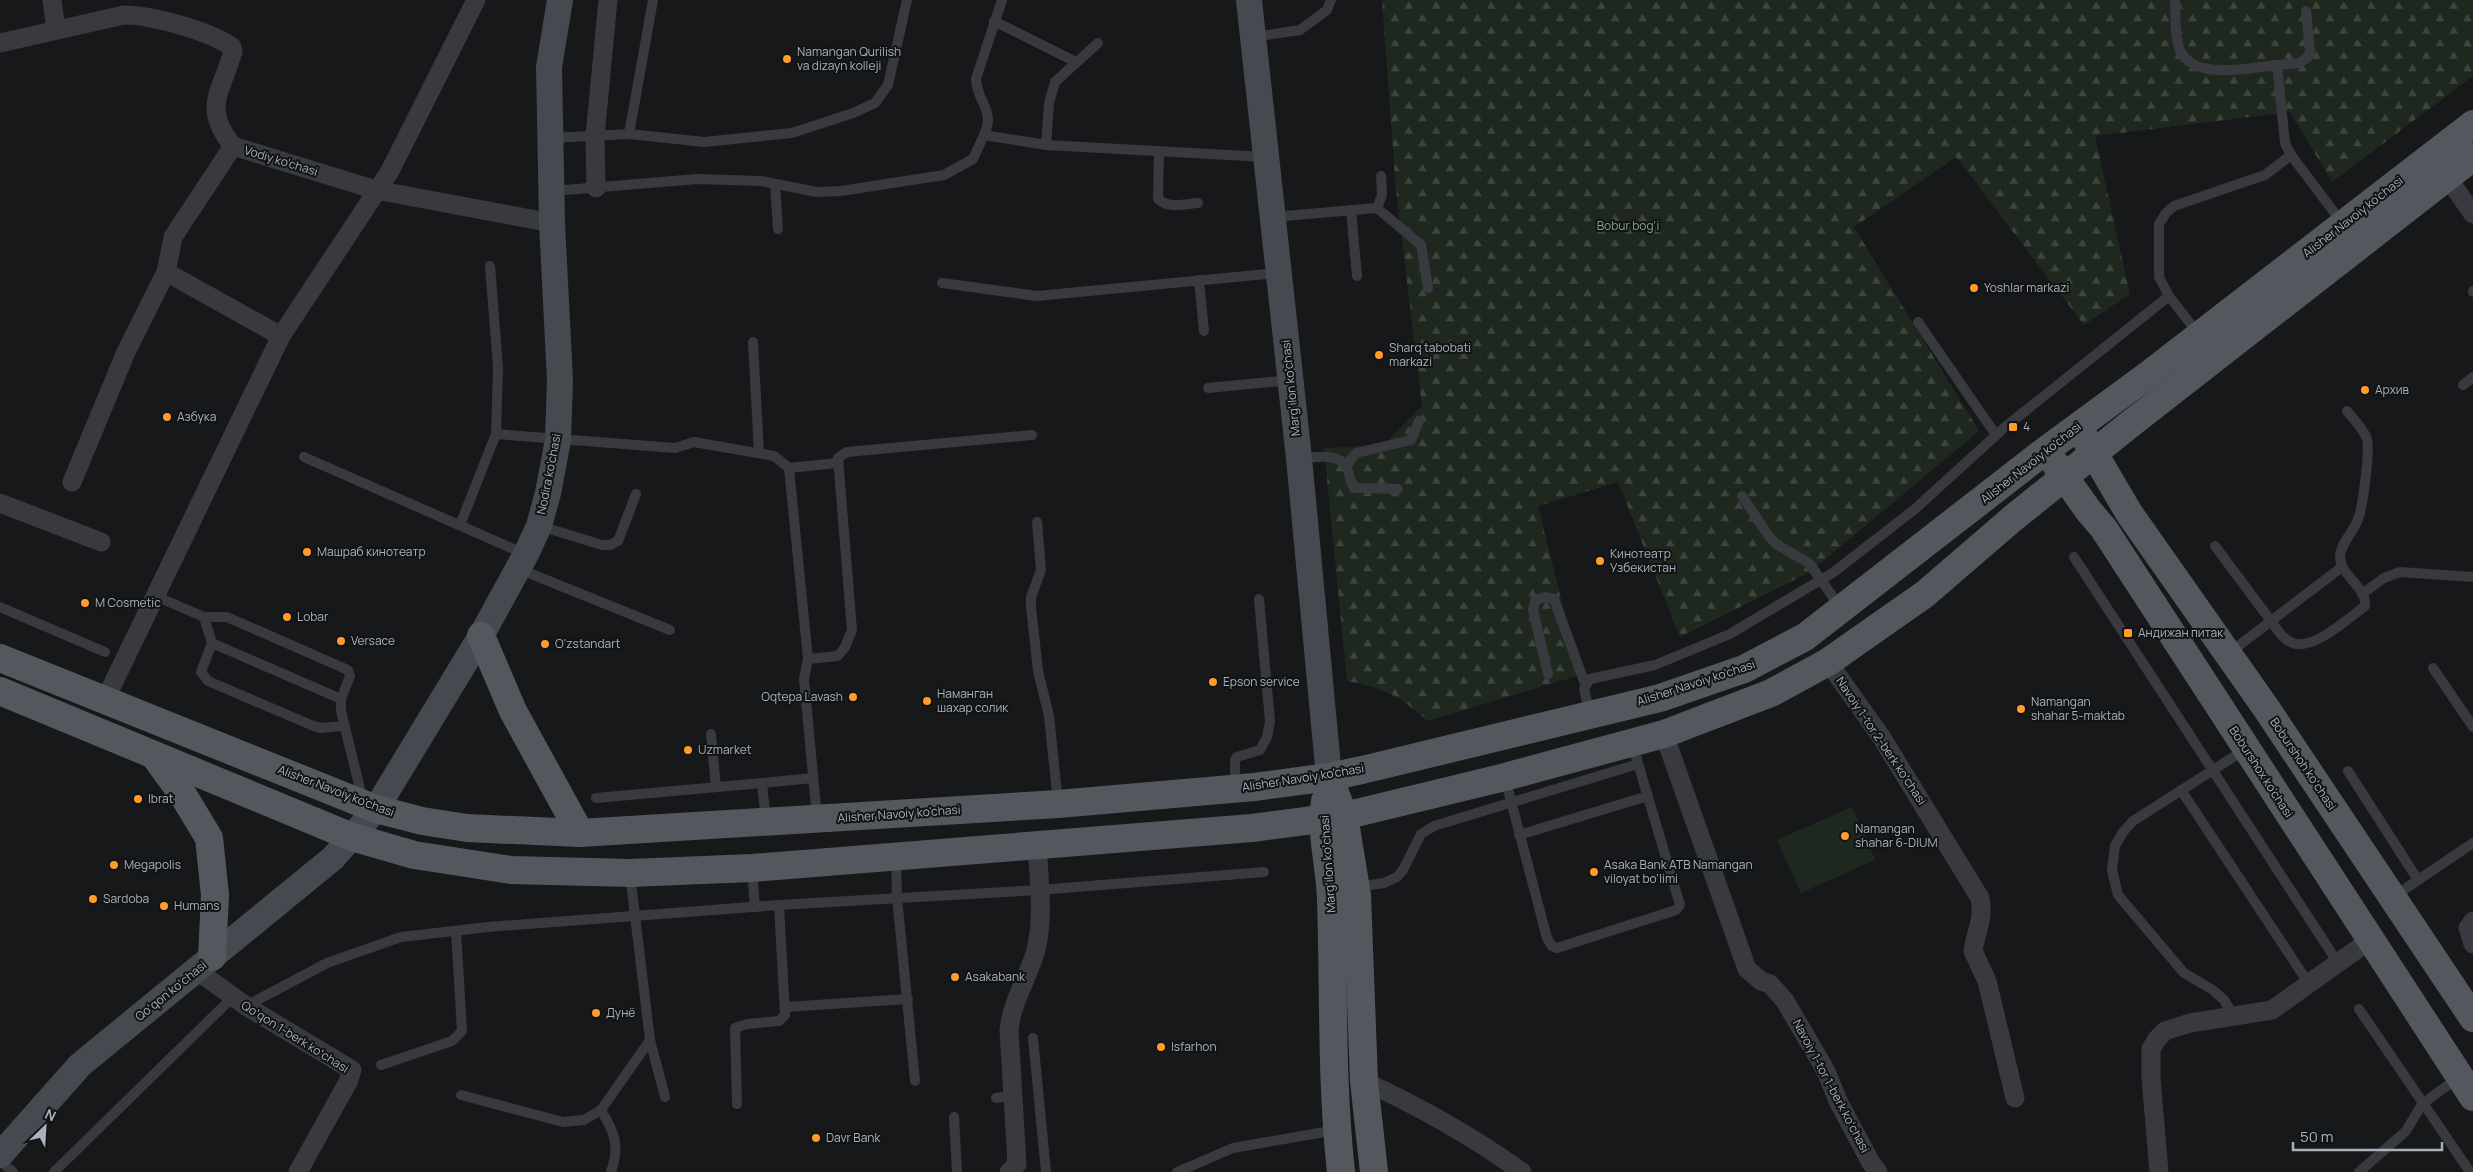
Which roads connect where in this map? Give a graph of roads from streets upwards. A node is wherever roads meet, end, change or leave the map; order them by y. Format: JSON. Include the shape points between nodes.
{"nodes":[{"id":1,"x":52,"y":0,"type":"edge"},
{"id":2,"x":476,"y":0,"type":"edge"},
{"id":3,"x":560,"y":0,"type":"edge"},
{"id":4,"x":608,"y":0,"type":"edge"},
{"id":5,"x":1249,"y":0,"type":"edge"},
{"id":6,"x":56,"y":29,"type":"junction"},
{"id":7,"x":0,"y":42,"type":"edge"},
{"id":8,"x":2473,"y":124,"type":"edge"},
{"id":9,"x":233,"y":146,"type":"junction"},
{"id":10,"x":2473,"y":157,"type":"edge"},
{"id":11,"x":2447,"y":177,"type":"junction"},
{"id":12,"x":596,"y":188,"type":"road end"},
{"id":13,"x":376,"y":190,"type":"junction"},
{"id":14,"x":2473,"y":214,"type":"edge"},
{"id":15,"x":552,"y":223,"type":"junction"},
{"id":16,"x":166,"y":272,"type":"junction"},
{"id":17,"x":281,"y":336,"type":"junction"},
{"id":18,"x":2129,"y":425,"type":"junction"},
{"id":19,"x":2078,"y":426,"type":"junction"},
{"id":20,"x":2046,"y":450,"type":"junction"},
{"id":21,"x":2095,"y":454,"type":"junction"},
{"id":22,"x":2064,"y":477,"type":"junction"},
{"id":23,"x":2111,"y":481,"type":"junction"},
{"id":24,"x":72,"y":482,"type":"dead end"},
{"id":25,"x":0,"y":503,"type":"edge"},
{"id":26,"x":2030,"y":507,"type":"junction"},
{"id":27,"x":2088,"y":510,"type":"junction"},
{"id":28,"x":101,"y":542,"type":"dead end"},
{"id":29,"x":481,"y":636,"type":"junction"},
{"id":30,"x":0,"y":658,"type":"edge"},
{"id":31,"x":1759,"y":662,"type":"junction"},
{"id":32,"x":1828,"y":662,"type":"junction"},
{"id":33,"x":0,"y":691,"type":"edge"},
{"id":34,"x":1771,"y":694,"type":"junction"},
{"id":35,"x":105,"y":700,"type":"junction"},
{"id":36,"x":1664,"y":734,"type":"junction"},
{"id":37,"x":154,"y":755,"type":"junction"},
{"id":38,"x":1329,"y":777,"type":"junction"},
{"id":39,"x":370,"y":806,"type":"junction"},
{"id":40,"x":1333,"y":817,"type":"junction"},
{"id":41,"x":580,"y":833,"type":"junction"},
{"id":42,"x":352,"y":836,"type":"junction"},
{"id":43,"x":1037,"y":845,"type":"junction"},
{"id":44,"x":2473,"y":921,"type":"edge"},
{"id":45,"x":2370,"y":940,"type":"junction"},
{"id":46,"x":2473,"y":944,"type":"edge"},
{"id":47,"x":204,"y":964,"type":"junction"},
{"id":48,"x":2473,"y":1018,"type":"edge"},
{"id":49,"x":1364,"y":1081,"type":"junction"},
{"id":50,"x":2466,"y":1087,"type":"edge"},
{"id":51,"x":2015,"y":1098,"type":"dead end"},
{"id":52,"x":0,"y":1155,"type":"edge"},
{"id":53,"x":1017,"y":1169,"type":"edge"},
{"id":54,"x":298,"y":1172,"type":"edge"},
{"id":55,"x":1341,"y":1172,"type":"edge"},
{"id":56,"x":1374,"y":1172,"type":"edge"},
{"id":57,"x":1522,"y":1172,"type":"edge"},
{"id":58,"x":1878,"y":1172,"type":"edge"},
{"id":59,"x":2159,"y":1172,"type":"edge"}],
"edges":[{"from":1,"to":6,"type":"street"},
{"from":2,"to":13,"type":"street","via":[[405,145]]},
{"from":3,"to":15,"type":"main road","name":"Nodira ko'chasi","via":[[549,67]]},
{"from":4,"to":12,"type":"street","via":[[595,136]]},
{"from":5,"to":38,"type":"main road","name":"Marg'ilon ko'chasi","via":[[1299,458]]},
{"from":6,"to":7,"type":"street","name":"Vodiy ko'chasi"},
{"from":6,"to":9,"type":"street","name":"Vodiy ko'chasi","via":[[124,15],[143,15],[232,46],[215,115],[220,131]]},
{"from":8,"to":19,"type":"main road","name":"Alisher Navoiy ko'chasi"},
{"from":9,"to":13,"type":"street","name":"Vodiy ko'chasi"},
{"from":9,"to":16,"type":"street","via":[[174,237]]},
{"from":10,"to":11,"type":"main road"},
{"from":11,"to":14,"type":"street"},
{"from":11,"to":18,"type":"main road"},
{"from":13,"to":15,"type":"street","name":"Vodiy ko'chasi"},
{"from":13,"to":17,"type":"street"},
{"from":15,"to":29,"type":"main road","name":"Nodira ko'chasi","via":[[560,380],[558,440],[539,526]]},
{"from":16,"to":17,"type":"street"},
{"from":16,"to":24,"type":"street","via":[[126,352]]},
{"from":17,"to":35,"type":"street"},
{"from":18,"to":21,"type":"main road"},
{"from":18,"to":23,"type":"main road"},
{"from":19,"to":20,"type":"main road","name":"Alisher Navoiy ko'chasi"},
{"from":19,"to":21,"type":"main road"},
{"from":20,"to":22,"type":"main road","name":"Boburshox ko'chasi"},
{"from":20,"to":31,"type":"main road","name":"Alisher Navoiy ko'chasi","via":[[1842,610],[1805,637]]},
{"from":21,"to":22,"type":"main road"},
{"from":21,"to":23,"type":"main road"},
{"from":22,"to":26,"type":"main road"},
{"from":22,"to":27,"type":"main road","name":"Boburshox ko'chasi"},
{"from":23,"to":48,"type":"main road","name":"Boburshoh koʻchasi","via":[[2129,513]]},
{"from":25,"to":28,"type":"street"},
{"from":26,"to":27,"type":"main road","via":[[2052,503]]},
{"from":26,"to":32,"type":"main road","via":[[1925,594]]},
{"from":27,"to":45,"type":"main road","name":"Boburshox ko'chasi","via":[[2104,529]]},
{"from":29,"to":39,"type":"main road","name":"Nodira ko'chasi"},
{"from":29,"to":41,"type":"main road","via":[[513,711]]},
{"from":30,"to":35,"type":"main road","name":"Alisher Navoiy ko'chasi"},
{"from":31,"to":34,"type":"main road"},
{"from":31,"to":38,"type":"main road","name":"Alisher Navoiy ko'chasi","via":[[1660,698]]},
{"from":32,"to":34,"type":"main road"},
{"from":32,"to":51,"type":"street","name":"Navoiy 1-tor 2-berk koʻchasi","via":[[1882,738],[1980,898],[1981,925],[1973,951],[1987,982]]},
{"from":33,"to":37,"type":"main road"},
{"from":34,"to":36,"type":"main road"},
{"from":35,"to":39,"type":"main road","name":"Alisher Navoiy ko'chasi"},
{"from":36,"to":40,"type":"main road","via":[[1635,753],[1504,777]]},
{"from":36,"to":58,"type":"street","name":"Navoiy 1-tor 1-berk koʻchasi","via":[[1746,969],[1770,984],[1785,1000]]},
{"from":37,"to":42,"type":"main road"},
{"from":37,"to":47,"type":"main road","via":[[209,838],[215,895]]},
{"from":38,"to":40,"type":"main road","name":"Margʻilon koʻchasi"},
{"from":38,"to":41,"type":"main road","name":"Alisher Navoiy ko'chasi","via":[[1235,789],[1058,804]]},
{"from":39,"to":41,"type":"main road","name":"Alisher Navoiy ko'chasi","via":[[422,821],[467,828]]},
{"from":39,"to":42,"type":"main road","name":"Nodira ko'chasi"},
{"from":40,"to":43,"type":"main road","via":[[1252,828]]},
{"from":40,"to":49,"type":"main road","name":"Margʻilon koʻchasi","via":[[1356,887]]},
{"from":40,"to":55,"type":"main road","name":"Margʻilon koʻchasi","via":[[1331,896]]},
{"from":42,"to":43,"type":"main road","via":[[414,855],[511,870],[630,873],[752,868]]},
{"from":42,"to":47,"type":"main road","name":"Qoʻqon koʻchasi","via":[[333,858]]},
{"from":43,"to":53,"type":"street","via":[[1036,948],[1027,980],[1011,1013],[1004,1097]]},
{"from":44,"to":46,"type":"street","via":[[2468,928]]},
{"from":45,"to":50,"type":"main road","name":"Boburshox ko'chasi"},
{"from":45,"to":59,"type":"street","via":[[2272,1010],[2190,1023],[2165,1031],[2151,1049]]},
{"from":47,"to":52,"type":"main road","name":"Qoʻqon koʻchasi","via":[[80,1065]]},
{"from":47,"to":54,"type":"street","name":"Qoʻqon 1-berk koʻchasi","via":[[240,1002],[352,1070]]},
{"from":49,"to":56,"type":"main road","name":"Margʻilon koʻchasi"},
{"from":49,"to":57,"type":"street","via":[[1481,1142]]}]}
